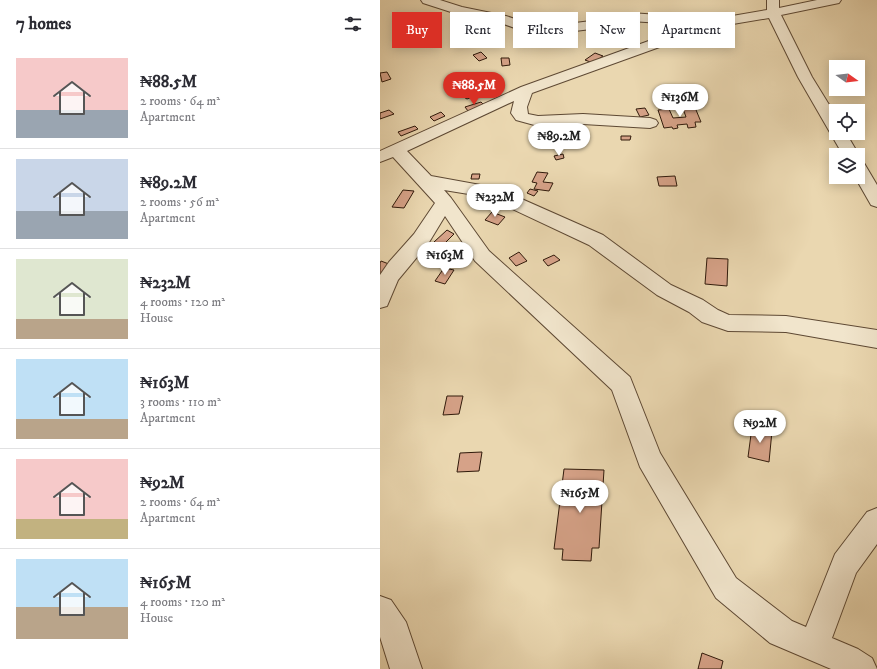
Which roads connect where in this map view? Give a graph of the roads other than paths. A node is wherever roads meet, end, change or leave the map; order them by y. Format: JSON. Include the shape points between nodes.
{"nodes":[{"id":1,"x":427,"y":0,"type":"edge"},
{"id":2,"x":836,"y":0,"type":"edge"},
{"id":3,"x":773,"y":7,"type":"edge"},
{"id":4,"x":735,"y":17,"type":"edge"},
{"id":5,"x":648,"y":18,"type":"edge"},
{"id":6,"x":648,"y":46,"type":"edge"},
{"id":7,"x":526,"y":90,"type":"junction"},
{"id":8,"x":829,"y":118,"type":"edge"},
{"id":9,"x":650,"y":122,"type":"dead end"},
{"id":10,"x":388,"y":153,"type":"edge"},
{"id":11,"x":865,"y":180,"type":"edge"},
{"id":12,"x":426,"y":181,"type":"junction"},
{"id":13,"x":877,"y":201,"type":"edge"},
{"id":14,"x":445,"y":202,"type":"junction"},
{"id":15,"x":380,"y":300,"type":"edge"},
{"id":16,"x":877,"y":340,"type":"edge"},
{"id":17,"x":877,"y":521,"type":"edge"},
{"id":18,"x":380,"y":611,"type":"edge"},
{"id":19,"x":814,"y":646,"type":"junction"},
{"id":20,"x":406,"y":669,"type":"edge"},
{"id":21,"x":862,"y":669,"type":"edge"}],
"edges":[{"from":1,"to":5,"type":"street","via":[[538,29],[600,24],[630,17]]},
{"from":2,"to":3,"type":"street"},
{"from":3,"to":4,"type":"street"},
{"from":3,"to":8,"type":"street","via":[[805,78]]},
{"from":6,"to":7,"type":"street"},
{"from":7,"to":9,"type":"street","via":[[519,113],[528,119]]},
{"from":7,"to":10,"type":"street"},
{"from":10,"to":12,"type":"street"},
{"from":11,"to":13,"type":"street"},
{"from":12,"to":14,"type":"street"},
{"from":12,"to":16,"type":"street","via":[[491,192],[596,240],[664,290],[728,324],[786,324]]},
{"from":14,"to":15,"type":"street","via":[[422,238],[396,267]]},
{"from":14,"to":19,"type":"street","via":[[482,256],[622,384],[649,459],[726,588],[781,632]]},
{"from":17,"to":19,"type":"street","via":[[845,564]]},
{"from":18,"to":20,"type":"street","via":[[395,633]]},
{"from":19,"to":21,"type":"street"}]}
